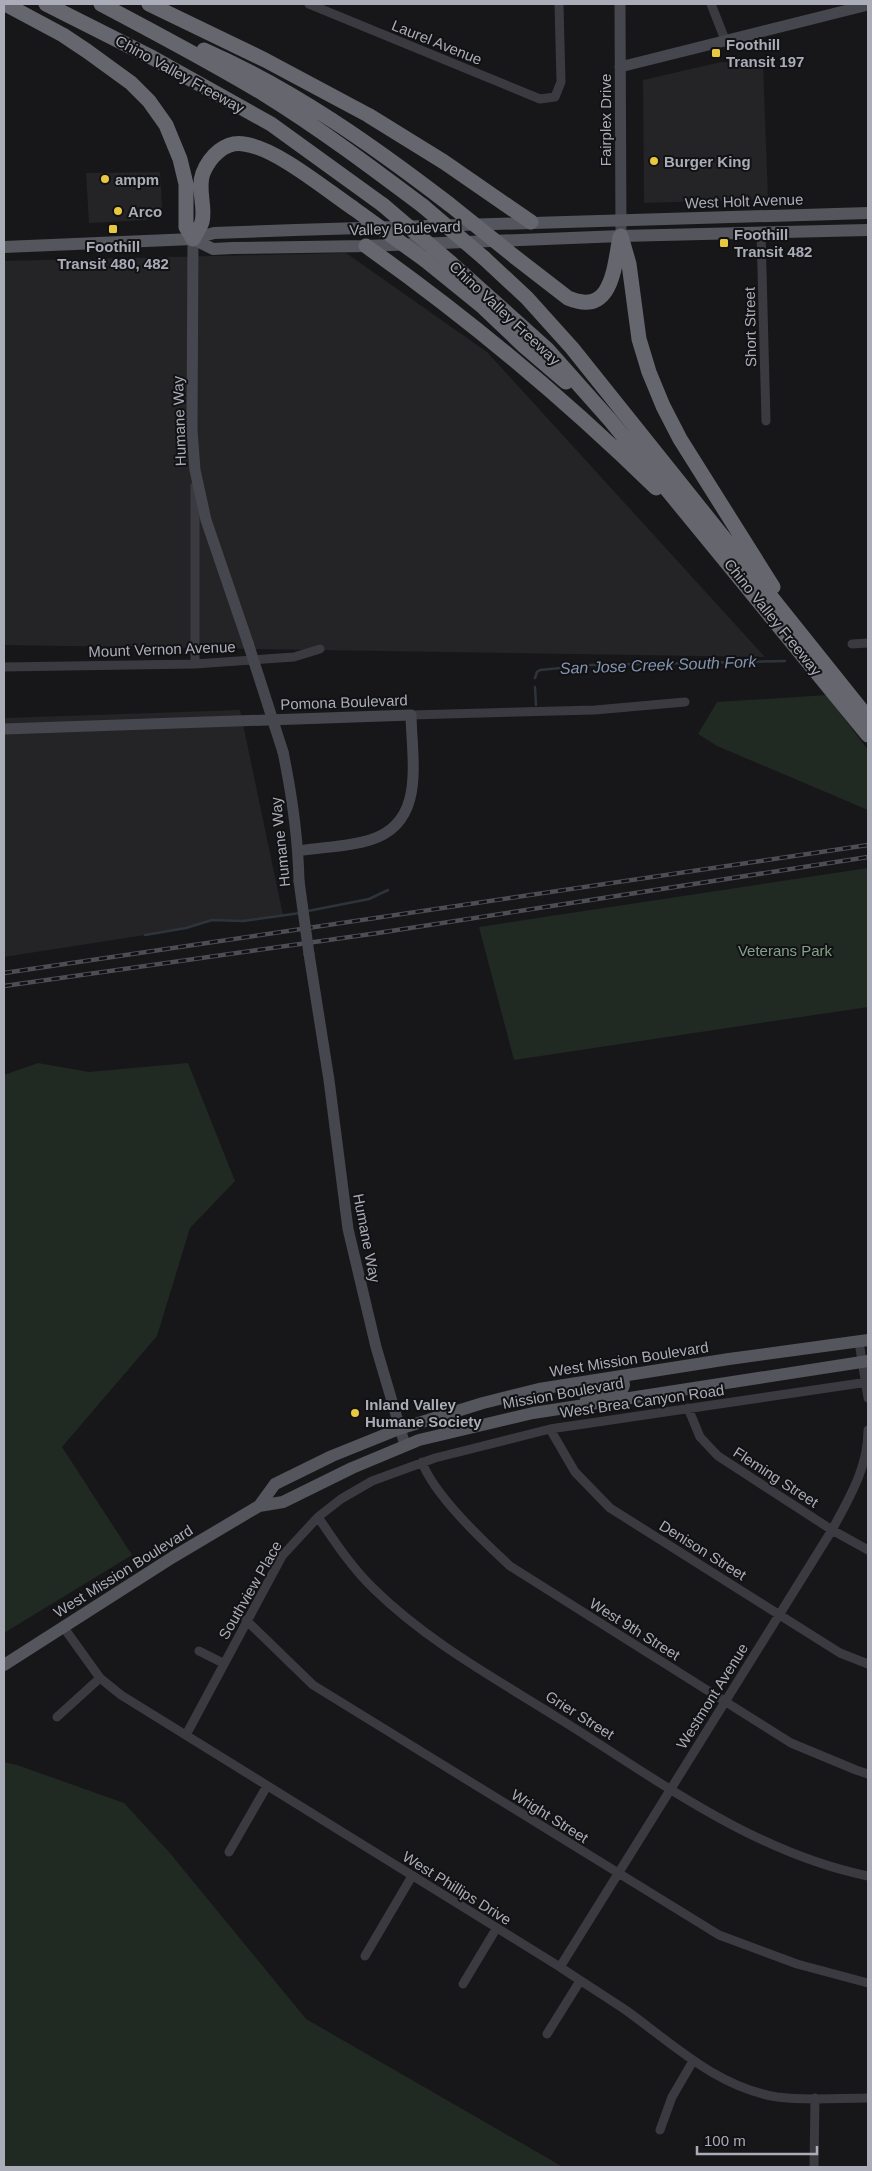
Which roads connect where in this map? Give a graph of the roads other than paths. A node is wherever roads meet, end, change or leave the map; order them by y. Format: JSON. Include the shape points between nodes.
{"nodes":[{"id":1,"x":5,"y":4,"type":"edge"},
{"id":2,"x":46,"y":4,"type":"edge"},
{"id":3,"x":101,"y":4,"type":"edge"},
{"id":4,"x":149,"y":4,"type":"edge"},
{"id":5,"x":309,"y":4,"type":"edge"},
{"id":6,"x":559,"y":4,"type":"edge"},
{"id":7,"x":620,"y":4,"type":"edge"},
{"id":8,"x":711,"y":4,"type":"edge"},
{"id":9,"x":868,"y":5,"type":"edge"},
{"id":10,"x":123,"y":15,"type":"junction"},
{"id":11,"x":726,"y":42,"type":"junction"},
{"id":12,"x":620,"y":67,"type":"junction"},
{"id":13,"x":865,"y":213,"type":"edge"},
{"id":14,"x":531,"y":222,"type":"junction"},
{"id":15,"x":620,"y":228,"type":"junction"},
{"id":16,"x":868,"y":230,"type":"edge"},
{"id":17,"x":787,"y":232,"type":"junction"},
{"id":18,"x":761,"y":233,"type":"junction"},
{"id":19,"x":193,"y":239,"type":"junction"},
{"id":20,"x":366,"y":246,"type":"junction"},
{"id":21,"x":4,"y":247,"type":"edge"},
{"id":22,"x":610,"y":420,"type":"junction"},
{"id":23,"x":766,"y":421,"type":"dead end"},
{"id":24,"x":195,"y":470,"type":"junction"},
{"id":25,"x":714,"y":545,"type":"junction"},
{"id":26,"x":798,"y":636,"type":"junction"},
{"id":27,"x":852,"y":644,"type":"dead end"},
{"id":28,"x":868,"y":644,"type":"edge"},
{"id":29,"x":320,"y":649,"type":"dead end"},
{"id":30,"x":195,"y":664,"type":"junction"},
{"id":31,"x":4,"y":667,"type":"edge"},
{"id":32,"x":685,"y":702,"type":"dead end"},
{"id":33,"x":860,"y":713,"type":"edge"},
{"id":34,"x":411,"y":715,"type":"junction"},
{"id":35,"x":4,"y":729,"type":"edge"},
{"id":36,"x":868,"y":735,"type":"edge"},
{"id":37,"x":298,"y":851,"type":"junction"},
{"id":38,"x":864,"y":1341,"type":"edge"},
{"id":39,"x":865,"y":1361,"type":"edge"},
{"id":40,"x":623,"y":1376,"type":"junction"},
{"id":41,"x":867,"y":1382,"type":"edge"},
{"id":42,"x":868,"y":1398,"type":"edge"},
{"id":43,"x":581,"y":1405,"type":"junction"},
{"id":44,"x":688,"y":1408,"type":"junction"},
{"id":45,"x":398,"y":1429,"type":"junction"},
{"id":46,"x":550,"y":1429,"type":"junction"},
{"id":47,"x":868,"y":1430,"type":"edge"},
{"id":48,"x":868,"y":1442,"type":"edge"},
{"id":49,"x":405,"y":1445,"type":"junction"},
{"id":50,"x":422,"y":1462,"type":"junction"},
{"id":51,"x":259,"y":1506,"type":"junction"},
{"id":52,"x":318,"y":1517,"type":"junction"},
{"id":53,"x":832,"y":1530,"type":"junction"},
{"id":54,"x":868,"y":1550,"type":"edge"},
{"id":55,"x":779,"y":1614,"type":"junction"},
{"id":56,"x":246,"y":1620,"type":"junction"},
{"id":57,"x":64,"y":1628,"type":"junction"},
{"id":58,"x":199,"y":1652,"type":"dead end"},
{"id":59,"x":223,"y":1663,"type":"junction"},
{"id":60,"x":868,"y":1664,"type":"edge"},
{"id":61,"x":4,"y":1665,"type":"edge"},
{"id":62,"x":100,"y":1678,"type":"junction"},
{"id":63,"x":725,"y":1702,"type":"junction"},
{"id":64,"x":57,"y":1717,"type":"dead end"},
{"id":65,"x":186,"y":1735,"type":"junction"},
{"id":66,"x":868,"y":1774,"type":"edge"},
{"id":67,"x":267,"y":1786,"type":"junction"},
{"id":68,"x":671,"y":1788,"type":"junction"},
{"id":69,"x":229,"y":1852,"type":"dead end"},
{"id":70,"x":619,"y":1875,"type":"junction"},
{"id":71,"x":412,"y":1876,"type":"junction"},
{"id":72,"x":868,"y":1876,"type":"edge"},
{"id":73,"x":496,"y":1928,"type":"junction"},
{"id":74,"x":365,"y":1956,"type":"dead end"},
{"id":75,"x":560,"y":1967,"type":"junction"},
{"id":76,"x":580,"y":1981,"type":"junction"},
{"id":77,"x":868,"y":1983,"type":"edge"},
{"id":78,"x":463,"y":1984,"type":"dead end"},
{"id":79,"x":547,"y":2034,"type":"dead end"},
{"id":80,"x":693,"y":2061,"type":"junction"},
{"id":81,"x":815,"y":2098,"type":"junction"},
{"id":82,"x":868,"y":2098,"type":"edge"},
{"id":83,"x":660,"y":2130,"type":"dead end"},
{"id":84,"x":814,"y":2167,"type":"edge"}],
"edges":[{"from":1,"to":19,"type":"highway","via":[[87,51],[131,83],[149,101],[166,126],[180,159],[186,184],[186,226]]},
{"from":2,"to":22,"type":"highway","name":"Chino Valley Freeway","bridge":true,"via":[[153,58],[271,124],[383,206],[547,349]]},
{"from":3,"to":10,"type":"highway","name":"Chino Valley Freeway"},
{"from":4,"to":14,"type":"highway","via":[[368,115]]},
{"from":5,"to":6,"type":"street","name":"Laurel Avenue","via":[[540,99],[555,98],[561,82]]},
{"from":7,"to":12,"type":"street","name":"Fairplex Drive"},
{"from":8,"to":11,"type":"street"},
{"from":9,"to":11,"type":"street"},
{"from":10,"to":15,"type":"highway","bridge":true,"via":[[236,64],[378,149],[568,298],[592,301],[612,282]]},
{"from":10,"to":26,"type":"highway","name":"Chino Valley Freeway","bridge":true,"via":[[265,95],[363,161],[484,258],[527,298],[572,348]]},
{"from":11,"to":12,"type":"street"},
{"from":12,"to":15,"type":"street","name":"Fairplex Drive"},
{"from":13,"to":15,"type":"main road","name":"West Holt Avenue"},
{"from":13,"to":17,"type":"main road","via":[[850,222],[806,223]]},
{"from":14,"to":15,"type":"main road","name":"Valley Boulevard"},
{"from":14,"to":19,"type":"main road","name":"Valley Boulevard","via":[[214,233]]},
{"from":15,"to":18,"type":"main road","name":"West Holt Avenue"},
{"from":15,"to":20,"type":"main road","name":"Valley Boulevard"},
{"from":15,"to":26,"type":"highway","via":[[630,264],[639,339],[663,406],[680,439],[783,600]]},
{"from":16,"to":17,"type":"main road","name":"West Holt Avenue"},
{"from":17,"to":18,"type":"main road","name":"West Holt Avenue"},
{"from":18,"to":23,"type":"street","name":"Short Street"},
{"from":19,"to":20,"type":"main road","name":"Valley Boulevard","via":[[213,248]]},
{"from":19,"to":21,"type":"main road","name":"Valley Boulevard"},
{"from":19,"to":22,"type":"highway","bridge":true,"via":[[202,222],[203,174],[216,152],[234,144],[244,144],[269,153],[425,260],[484,307]]},
{"from":19,"to":24,"type":"street","name":"Humane Way","via":[[192,430]]},
{"from":20,"to":25,"type":"highway","via":[[563,401],[612,444]]},
{"from":22,"to":25,"type":"highway","name":"Chino Valley Freeway"},
{"from":24,"to":30,"type":"street"},
{"from":24,"to":37,"type":"street","name":"Humane Way","bridge":true,"via":[[206,520],[282,752],[290,785]]},
{"from":25,"to":26,"type":"highway","name":"Chino Valley Freeway"},
{"from":26,"to":33,"type":"highway","name":"Chino Valley Freeway"},
{"from":27,"to":28,"type":"street"},
{"from":29,"to":30,"type":"street","name":"Mount Vernon Avenue","via":[[294,657]]},
{"from":30,"to":31,"type":"street","name":"Mount Vernon Avenue"},
{"from":32,"to":34,"type":"street","name":"Pomona Boulevard","via":[[595,710]]},
{"from":33,"to":36,"type":"highway","name":"Chino Valley Freeway"},
{"from":34,"to":35,"type":"street","name":"Pomona Boulevard"},
{"from":34,"to":37,"type":"street","via":[[412,792],[408,810],[400,823],[369,841]]},
{"from":37,"to":45,"type":"street","name":"Humane Way","bridge":true,"via":[[299,881],[348,1229]]},
{"from":38,"to":39,"type":"street"},
{"from":38,"to":40,"type":"main road","name":"West Mission Boulevard"},
{"from":39,"to":41,"type":"street"},
{"from":39,"to":43,"type":"main road","name":"Mission Boulevard"},
{"from":40,"to":43,"type":"main road","via":[[622,1388],[593,1395]]},
{"from":40,"to":45,"type":"main road","name":"West Mission Boulevard","via":[[512,1395]]},
{"from":41,"to":42,"type":"street"},
{"from":41,"to":44,"type":"street","name":"West Brea Canyon Road"},
{"from":43,"to":49,"type":"main road","name":"Mission Boulevard","via":[[533,1413]]},
{"from":44,"to":46,"type":"street","name":"West Brea Canyon Road"},
{"from":44,"to":53,"type":"street","name":"Fleming Street","via":[[700,1437],[718,1456]]},
{"from":45,"to":49,"type":"street","name":"Humane Way"},
{"from":45,"to":51,"type":"main road","via":[[275,1484]]},
{"from":46,"to":50,"type":"street","name":"West Brea Canyon Road"},
{"from":46,"to":55,"type":"street","name":"Denison Street","via":[[575,1472],[610,1508]]},
{"from":47,"to":48,"type":"street","name":"Westmont Avenue"},
{"from":48,"to":53,"type":"street","name":"Westmont Avenue","via":[[859,1480]]},
{"from":49,"to":51,"type":"main road","name":"Mission Boulevard","via":[[283,1502]]},
{"from":50,"to":52,"type":"street","name":"Southview Place","via":[[372,1481]]},
{"from":50,"to":63,"type":"street","name":"West 9th Street","via":[[472,1531],[510,1566]]},
{"from":51,"to":57,"type":"main road","name":"West Mission Boulevard"},
{"from":52,"to":56,"type":"street","name":"Southview Place","via":[[282,1556]]},
{"from":52,"to":68,"type":"street","name":"Grier Street","via":[[373,1589],[430,1638]]},
{"from":53,"to":54,"type":"street","name":"Fleming Street"},
{"from":53,"to":55,"type":"street","name":"Westmont Avenue"},
{"from":55,"to":60,"type":"street","name":"Denison Street","via":[[840,1653]]},
{"from":55,"to":63,"type":"street","name":"Westmont Avenue"},
{"from":56,"to":59,"type":"street","name":"Southview Place"},
{"from":56,"to":70,"type":"street","name":"Wright Street","via":[[313,1685]]},
{"from":57,"to":61,"type":"main road","name":"West Mission Boulevard"},
{"from":57,"to":62,"type":"street","name":"West Phillips Drive"},
{"from":58,"to":59,"type":"street"},
{"from":59,"to":65,"type":"street","name":"Southview Place"},
{"from":62,"to":64,"type":"street"},
{"from":62,"to":65,"type":"street","name":"West Phillips Drive","via":[[121,1695]]},
{"from":63,"to":66,"type":"street","name":"West 9th Street","via":[[791,1743]]},
{"from":63,"to":68,"type":"street","name":"Westmont Avenue"},
{"from":65,"to":67,"type":"street","name":"West Phillips Drive"},
{"from":67,"to":69,"type":"street"},
{"from":67,"to":71,"type":"street","name":"West Phillips Drive"},
{"from":68,"to":70,"type":"street","name":"Westmont Avenue"},
{"from":68,"to":72,"type":"street","name":"Grier Street","via":[[760,1840],[834,1869]]},
{"from":70,"to":75,"type":"street","name":"Westmont Avenue"},
{"from":70,"to":77,"type":"street","name":"Wright Street","via":[[720,1935],[797,1964]]},
{"from":71,"to":73,"type":"street","name":"West Phillips Drive"},
{"from":71,"to":74,"type":"street"},
{"from":73,"to":75,"type":"street","name":"West Phillips Drive"},
{"from":73,"to":78,"type":"street"},
{"from":75,"to":76,"type":"street","name":"West Phillips Drive"},
{"from":76,"to":79,"type":"street"},
{"from":76,"to":80,"type":"street","name":"West Phillips Drive"},
{"from":80,"to":81,"type":"street","name":"West Phillips Drive","via":[[728,2082],[752,2091],[778,2097]]},
{"from":80,"to":83,"type":"street","via":[[672,2096]]},
{"from":81,"to":82,"type":"street","name":"West Phillips Drive"},
{"from":81,"to":84,"type":"street"}]}
